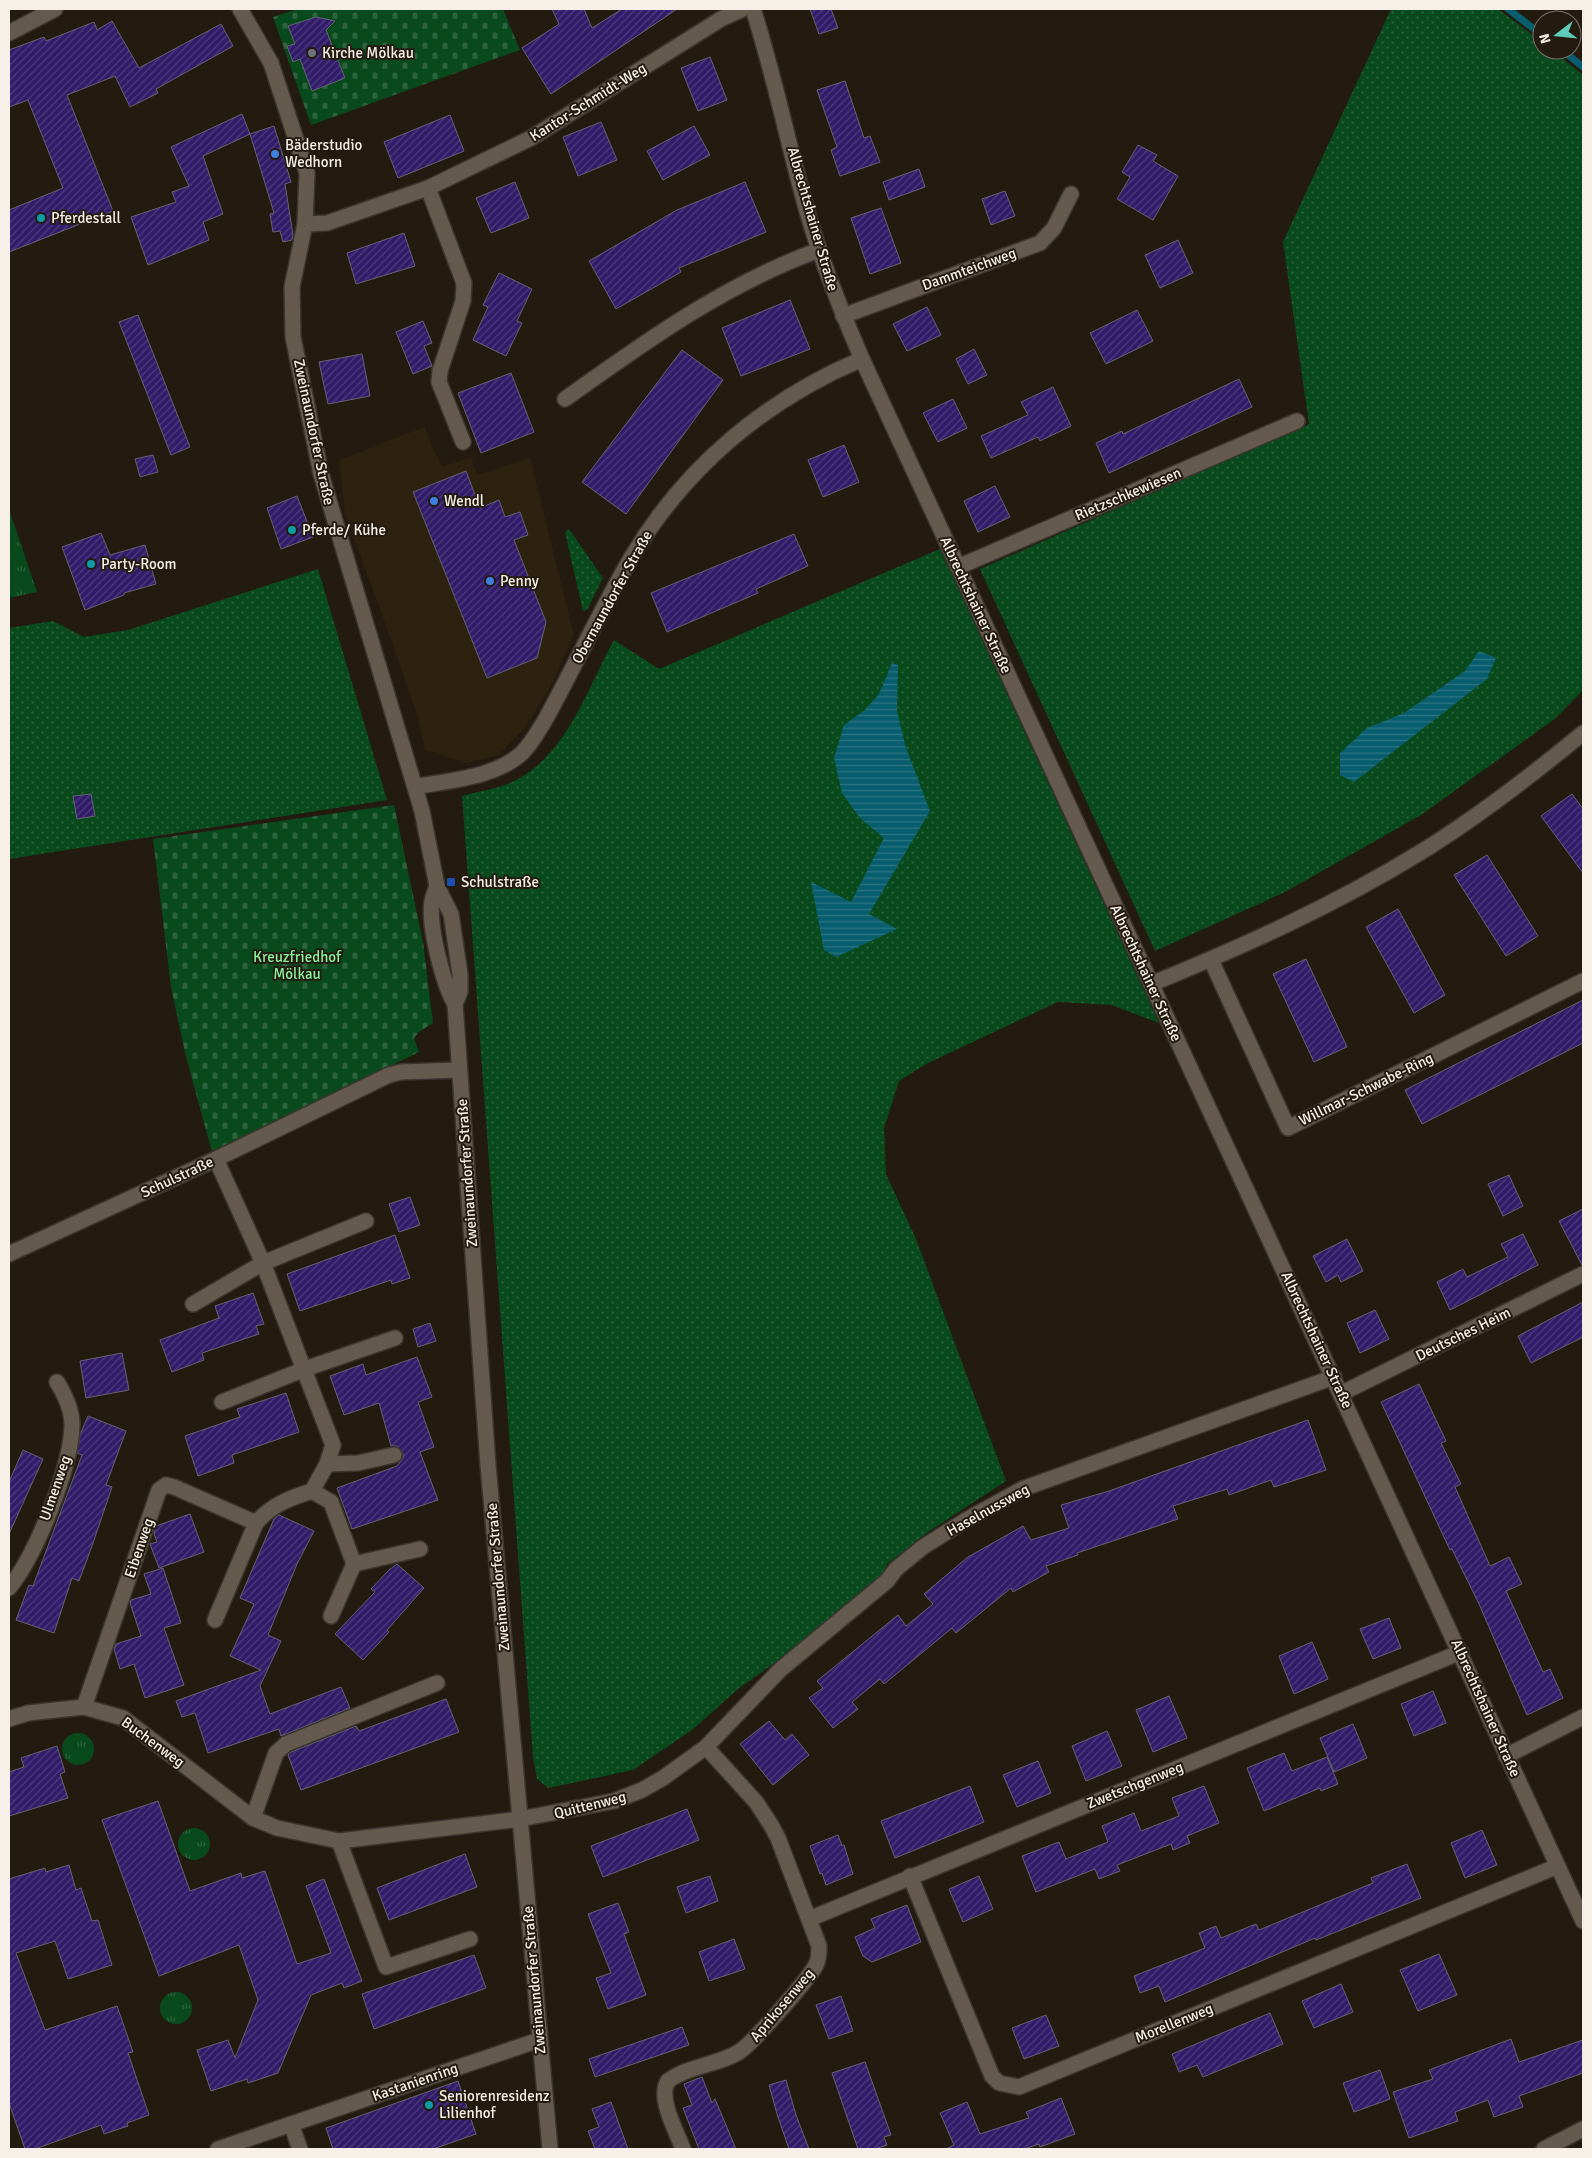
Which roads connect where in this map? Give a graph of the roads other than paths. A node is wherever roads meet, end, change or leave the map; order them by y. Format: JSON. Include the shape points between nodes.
{"nodes":[{"id":1,"x":55,"y":9,"type":"edge"},
{"id":2,"x":240,"y":9,"type":"edge"},
{"id":3,"x":743,"y":9,"type":"edge"},
{"id":4,"x":753,"y":9,"type":"edge"},
{"id":5,"x":9,"y":33,"type":"edge"},
{"id":6,"x":428,"y":188,"type":"junction"},
{"id":7,"x":1071,"y":194,"type":"dead end"},
{"id":8,"x":306,"y":224,"type":"junction"},
{"id":9,"x":819,"y":250,"type":"junction"},
{"id":10,"x":843,"y":316,"type":"junction"},
{"id":11,"x":862,"y":358,"type":"junction"},
{"id":12,"x":565,"y":399,"type":"dead end"},
{"id":13,"x":1297,"y":421,"type":"dead end"},
{"id":14,"x":463,"y":442,"type":"dead end"},
{"id":15,"x":958,"y":567,"type":"junction"},
{"id":16,"x":1583,"y":734,"type":"edge"},
{"id":17,"x":415,"y":788,"type":"junction"},
{"id":18,"x":1211,"y":960,"type":"junction"},
{"id":19,"x":1583,"y":981,"type":"edge"},
{"id":20,"x":1151,"y":984,"type":"junction"},
{"id":21,"x":459,"y":1070,"type":"junction"},
{"id":22,"x":216,"y":1159,"type":"junction"},
{"id":23,"x":366,"y":1221,"type":"dead end"},
{"id":24,"x":9,"y":1254,"type":"edge"},
{"id":25,"x":262,"y":1263,"type":"junction"},
{"id":26,"x":1583,"y":1274,"type":"edge"},
{"id":27,"x":193,"y":1304,"type":"dead end"},
{"id":28,"x":395,"y":1338,"type":"dead end"},
{"id":29,"x":305,"y":1369,"type":"junction"},
{"id":30,"x":1334,"y":1377,"type":"junction"},
{"id":31,"x":57,"y":1382,"type":"dead end"},
{"id":32,"x":1342,"y":1393,"type":"junction"},
{"id":33,"x":222,"y":1402,"type":"dead end"},
{"id":34,"x":394,"y":1455,"type":"dead end"},
{"id":35,"x":327,"y":1464,"type":"junction"},
{"id":36,"x":312,"y":1491,"type":"junction"},
{"id":37,"x":256,"y":1523,"type":"junction"},
{"id":38,"x":420,"y":1548,"type":"dead end"},
{"id":39,"x":354,"y":1564,"type":"junction"},
{"id":40,"x":9,"y":1588,"type":"edge"},
{"id":41,"x":331,"y":1616,"type":"dead end"},
{"id":42,"x":215,"y":1620,"type":"dead end"},
{"id":43,"x":1460,"y":1652,"type":"junction"},
{"id":44,"x":436,"y":1682,"type":"dead end"},
{"id":45,"x":84,"y":1707,"type":"junction"},
{"id":46,"x":1583,"y":1717,"type":"edge"},
{"id":47,"x":9,"y":1719,"type":"edge"},
{"id":48,"x":706,"y":1748,"type":"junction"},
{"id":49,"x":1506,"y":1756,"type":"junction"},
{"id":50,"x":253,"y":1818,"type":"junction"},
{"id":51,"x":520,"y":1819,"type":"junction"},
{"id":52,"x":339,"y":1841,"type":"junction"},
{"id":53,"x":1558,"y":1866,"type":"junction"},
{"id":54,"x":910,"y":1876,"type":"junction"},
{"id":55,"x":809,"y":1919,"type":"junction"},
{"id":56,"x":1583,"y":1921,"type":"edge"},
{"id":57,"x":470,"y":1938,"type":"dead end"},
{"id":58,"x":539,"y":2040,"type":"junction"},
{"id":59,"x":291,"y":2124,"type":"junction"},
{"id":60,"x":1583,"y":2130,"type":"edge"},
{"id":61,"x":218,"y":2149,"type":"edge"},
{"id":62,"x":300,"y":2149,"type":"edge"},
{"id":63,"x":550,"y":2149,"type":"edge"},
{"id":64,"x":683,"y":2149,"type":"edge"},
{"id":65,"x":1544,"y":2149,"type":"edge"}],
"edges":[{"from":1,"to":5,"type":"street"},
{"from":2,"to":8,"type":"street","name":"Zweinaundorfer Straße","via":[[271,62],[307,173]]},
{"from":3,"to":6,"type":"street","name":"Kantor-Schmidt-Weg","via":[[721,19],[532,138]]},
{"from":4,"to":9,"type":"street","name":"Albrechtshainer Straße"},
{"from":6,"to":8,"type":"street","name":"Kantor-Schmidt-Weg","via":[[327,223]]},
{"from":6,"to":14,"type":"street","via":[[464,283],[463,301],[439,382]]},
{"from":7,"to":10,"type":"street","name":"Dammteichweg","via":[[1054,228],[1040,243]]},
{"from":8,"to":17,"type":"street","name":"Zweinaundorfer Straße","via":[[292,287],[293,337],[321,474]]},
{"from":9,"to":10,"type":"street","name":"Albrechtshainer Straße"},
{"from":9,"to":12,"type":"street","via":[[724,294],[664,329]]},
{"from":10,"to":11,"type":"street","name":"Albrechtshainer Straße"},
{"from":11,"to":15,"type":"street","name":"Albrechtshainer Straße"},
{"from":11,"to":17,"type":"street","name":"Obernaundorfer Straße","via":[[805,386],[746,425],[692,475],[631,558],[544,722],[521,754],[491,770]]},
{"from":13,"to":15,"type":"street","name":"Rietzschkewiesen"},
{"from":15,"to":20,"type":"street","name":"Albrechtshainer Straße"},
{"from":16,"to":18,"type":"street","via":[[1506,794],[1422,852],[1336,900]]},
{"from":17,"to":21,"type":"street","name":"Zweinaundorfer Straße","via":[[437,886],[432,902],[436,940],[447,991],[455,1004]]},
{"from":18,"to":19,"type":"street","name":"Willmar-Schwabe-Ring","via":[[1288,1128]]},
{"from":18,"to":20,"type":"street"},
{"from":20,"to":30,"type":"street","name":"Albrechtshainer Straße"},
{"from":21,"to":22,"type":"street","name":"Schulstraße","via":[[389,1075]]},
{"from":21,"to":51,"type":"street","name":"Zweinaundorfer Straße","via":[[488,1465]]},
{"from":22,"to":24,"type":"street","name":"Schulstraße"},
{"from":22,"to":25,"type":"street"},
{"from":23,"to":25,"type":"street"},
{"from":25,"to":27,"type":"street"},
{"from":25,"to":29,"type":"street"},
{"from":26,"to":32,"type":"street","name":"Deutsches Heim"},
{"from":28,"to":29,"type":"street"},
{"from":29,"to":33,"type":"street"},
{"from":29,"to":35,"type":"street","via":[[333,1438],[334,1445]]},
{"from":30,"to":32,"type":"street","name":"Albrechtshainer Straße"},
{"from":30,"to":48,"type":"street","name":"Haselnussweg","via":[[1037,1483],[966,1520],[896,1569],[887,1581],[782,1669]]},
{"from":31,"to":40,"type":"street","name":"Ulmenweg","via":[[66,1398],[72,1424],[68,1455],[37,1539]]},
{"from":32,"to":43,"type":"street","name":"Albrechtshainer Straße"},
{"from":34,"to":35,"type":"street","via":[[358,1463]]},
{"from":35,"to":36,"type":"street"},
{"from":36,"to":37,"type":"street","via":[[266,1510]]},
{"from":36,"to":39,"type":"street","via":[[331,1502]]},
{"from":37,"to":42,"type":"street"},
{"from":37,"to":45,"type":"street","name":"Eibenweg","via":[[174,1487],[166,1485],[159,1490]]},
{"from":38,"to":39,"type":"street"},
{"from":39,"to":41,"type":"street"},
{"from":43,"to":49,"type":"street","name":"Albrechtshainer Straße"},
{"from":43,"to":54,"type":"street","name":"Zwetschgenweg"},
{"from":44,"to":50,"type":"street","via":[[286,1744],[276,1753]]},
{"from":45,"to":47,"type":"street","name":"Buchenweg","via":[[28,1713]]},
{"from":45,"to":50,"type":"street","name":"Buchenweg","via":[[123,1718]]},
{"from":46,"to":49,"type":"street"},
{"from":48,"to":51,"type":"street","name":"Quittenweg","via":[[663,1778],[614,1802]]},
{"from":48,"to":55,"type":"street","name":"Aprikosenweg","via":[[756,1802],[771,1825]]},
{"from":49,"to":53,"type":"street","name":"Albrechtshainer Straße"},
{"from":50,"to":52,"type":"street","name":"Buchenweg","via":[[277,1828]]},
{"from":51,"to":52,"type":"street","name":"Buchenweg"},
{"from":51,"to":58,"type":"street","name":"Zweinaundorfer Straße"},
{"from":52,"to":57,"type":"street","via":[[386,1967]]},
{"from":53,"to":54,"type":"street","name":"Morellenweg","via":[[1019,2087],[999,2084],[992,2076]]},
{"from":53,"to":56,"type":"street","name":"Albrechtshainer Straße"},
{"from":54,"to":55,"type":"street","name":"Zwetschgenweg"},
{"from":55,"to":64,"type":"street","name":"Aprikosenweg","via":[[819,1946],[819,1958],[787,2002],[740,2052],[672,2078],[664,2086],[664,2100]]},
{"from":58,"to":59,"type":"street","name":"Kastanienring"},
{"from":58,"to":63,"type":"street","name":"Zweinaundorfer Straße"},
{"from":59,"to":61,"type":"street","name":"Kastanienring"},
{"from":59,"to":62,"type":"street"},
{"from":60,"to":65,"type":"street"}]}
